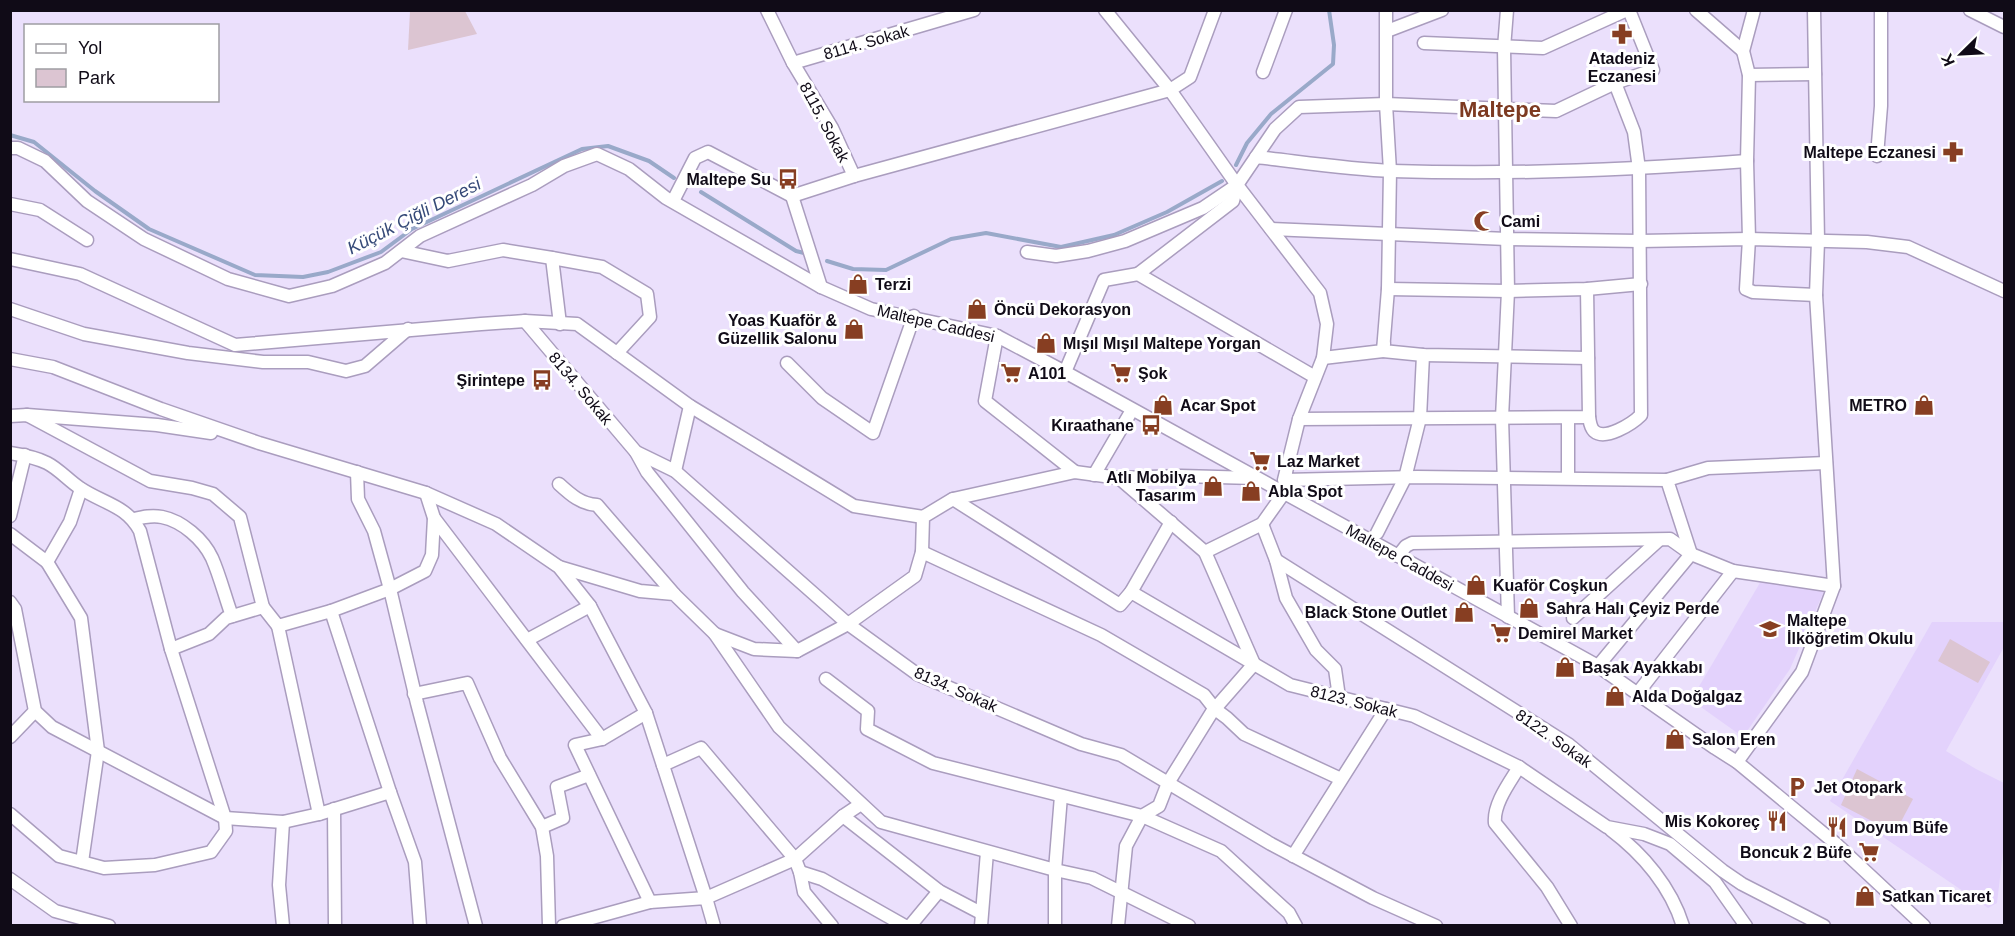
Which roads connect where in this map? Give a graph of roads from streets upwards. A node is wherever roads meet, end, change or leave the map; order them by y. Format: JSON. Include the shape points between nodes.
{"nodes":[{"id":1,"x":767,"y":10,"type":"edge"},
{"id":2,"x":974,"y":10,"type":"edge"},
{"id":3,"x":1105,"y":10,"type":"edge"},
{"id":4,"x":1215,"y":10,"type":"edge"},
{"id":5,"x":1286,"y":10,"type":"edge"},
{"id":6,"x":1386,"y":10,"type":"edge"},
{"id":7,"x":1442,"y":10,"type":"edge"},
{"id":8,"x":1507,"y":10,"type":"edge"},
{"id":9,"x":1628,"y":10,"type":"edge"},
{"id":10,"x":1696,"y":10,"type":"edge"},
{"id":11,"x":1754,"y":10,"type":"edge"},
{"id":12,"x":1814,"y":10,"type":"edge"},
{"id":13,"x":1881,"y":10,"type":"edge"},
{"id":14,"x":1970,"y":10,"type":"edge"},
{"id":15,"x":2004,"y":27,"type":"edge"},
{"id":16,"x":1387,"y":31,"type":"junction"},
{"id":17,"x":1424,"y":43,"type":"dead end"},
{"id":18,"x":1504,"y":48,"type":"junction"},
{"id":19,"x":1743,"y":51,"type":"junction"},
{"id":20,"x":793,"y":63,"type":"junction"},
{"id":21,"x":1263,"y":72,"type":"dead end"},
{"id":22,"x":1815,"y":74,"type":"junction"},
{"id":23,"x":1749,"y":75,"type":"junction"},
{"id":24,"x":1615,"y":83,"type":"junction"},
{"id":25,"x":1170,"y":90,"type":"junction"},
{"id":26,"x":1386,"y":104,"type":"junction"},
{"id":27,"x":1506,"y":108,"type":"junction"},
{"id":28,"x":10,"y":148,"type":"edge"},
{"id":29,"x":1877,"y":156,"type":"dead end"},
{"id":30,"x":1256,"y":157,"type":"junction"},
{"id":31,"x":1747,"y":161,"type":"junction"},
{"id":32,"x":1639,"y":169,"type":"junction"},
{"id":33,"x":1390,"y":171,"type":"junction"},
{"id":34,"x":1505,"y":171,"type":"junction"},
{"id":35,"x":854,"y":176,"type":"junction"},
{"id":36,"x":1238,"y":185,"type":"junction"},
{"id":37,"x":792,"y":196,"type":"junction"},
{"id":38,"x":673,"y":201,"type":"junction"},
{"id":39,"x":10,"y":204,"type":"edge"},
{"id":40,"x":1271,"y":229,"type":"junction"},
{"id":41,"x":1390,"y":235,"type":"junction"},
{"id":42,"x":1507,"y":239,"type":"junction"},
{"id":43,"x":1749,"y":239,"type":"junction"},
{"id":44,"x":87,"y":240,"type":"dead end"},
{"id":45,"x":1640,"y":241,"type":"junction"},
{"id":46,"x":1818,"y":241,"type":"junction"},
{"id":47,"x":401,"y":251,"type":"junction"},
{"id":48,"x":1027,"y":252,"type":"dead end"},
{"id":49,"x":552,"y":258,"type":"junction"},
{"id":50,"x":10,"y":259,"type":"edge"},
{"id":51,"x":1138,"y":273,"type":"junction"},
{"id":52,"x":1641,"y":284,"type":"junction"},
{"id":53,"x":820,"y":287,"type":"junction"},
{"id":54,"x":1587,"y":288,"type":"junction"},
{"id":55,"x":1388,"y":289,"type":"junction"},
{"id":56,"x":1508,"y":291,"type":"junction"},
{"id":57,"x":2004,"y":291,"type":"edge"},
{"id":58,"x":1816,"y":295,"type":"junction"},
{"id":59,"x":10,"y":309,"type":"edge"},
{"id":60,"x":914,"y":316,"type":"junction"},
{"id":61,"x":525,"y":321,"type":"junction"},
{"id":62,"x":560,"y":324,"type":"junction"},
{"id":63,"x":408,"y":329,"type":"junction"},
{"id":64,"x":997,"y":336,"type":"junction"},
{"id":65,"x":1383,"y":351,"type":"junction"},
{"id":66,"x":617,"y":353,"type":"junction"},
{"id":67,"x":1424,"y":355,"type":"junction"},
{"id":68,"x":1505,"y":356,"type":"junction"},
{"id":69,"x":1323,"y":358,"type":"junction"},
{"id":70,"x":1588,"y":358,"type":"junction"},
{"id":71,"x":10,"y":359,"type":"edge"},
{"id":72,"x":787,"y":363,"type":"dead end"},
{"id":73,"x":1065,"y":372,"type":"junction"},
{"id":74,"x":1315,"y":376,"type":"junction"},
{"id":75,"x":690,"y":406,"type":"junction"},
{"id":76,"x":1132,"y":410,"type":"junction"},
{"id":77,"x":27,"y":415,"type":"junction"},
{"id":78,"x":10,"y":416,"type":"edge"},
{"id":79,"x":1589,"y":417,"type":"junction"},
{"id":80,"x":1420,"y":418,"type":"junction"},
{"id":81,"x":1502,"y":418,"type":"junction"},
{"id":82,"x":1299,"y":419,"type":"junction"},
{"id":83,"x":1568,"y":419,"type":"junction"},
{"id":84,"x":259,"y":443,"type":"junction"},
{"id":85,"x":636,"y":452,"type":"junction"},
{"id":86,"x":10,"y":453,"type":"edge"},
{"id":87,"x":25,"y":455,"type":"junction"},
{"id":88,"x":1826,"y":463,"type":"junction"},
{"id":89,"x":675,"y":471,"type":"junction"},
{"id":90,"x":357,"y":472,"type":"junction"},
{"id":91,"x":1075,"y":472,"type":"junction"},
{"id":92,"x":1094,"y":475,"type":"junction"},
{"id":93,"x":1119,"y":478,"type":"junction"},
{"id":94,"x":1256,"y":478,"type":"junction"},
{"id":95,"x":1405,"y":478,"type":"junction"},
{"id":96,"x":1568,"y":478,"type":"junction"},
{"id":97,"x":1503,"y":479,"type":"junction"},
{"id":98,"x":1667,"y":480,"type":"junction"},
{"id":99,"x":559,"y":484,"type":"dead end"},
{"id":100,"x":1284,"y":487,"type":"junction"},
{"id":101,"x":81,"y":489,"type":"junction"},
{"id":102,"x":426,"y":494,"type":"junction"},
{"id":103,"x":953,"y":500,"type":"junction"},
{"id":104,"x":10,"y":516,"type":"edge"},
{"id":105,"x":923,"y":517,"type":"junction"},
{"id":106,"x":434,"y":518,"type":"junction"},
{"id":107,"x":134,"y":519,"type":"junction"},
{"id":108,"x":1171,"y":522,"type":"junction"},
{"id":109,"x":1262,"y":524,"type":"junction"},
{"id":110,"x":1377,"y":533,"type":"dead end"},
{"id":111,"x":10,"y":534,"type":"edge"},
{"id":112,"x":1659,"y":540,"type":"junction"},
{"id":113,"x":1506,"y":542,"type":"junction"},
{"id":114,"x":922,"y":552,"type":"junction"},
{"id":115,"x":1204,"y":552,"type":"junction"},
{"id":116,"x":1691,"y":554,"type":"junction"},
{"id":117,"x":1398,"y":556,"type":"junction"},
{"id":118,"x":1276,"y":560,"type":"junction"},
{"id":119,"x":47,"y":562,"type":"junction"},
{"id":120,"x":559,"y":567,"type":"junction"},
{"id":121,"x":1733,"y":571,"type":"junction"},
{"id":122,"x":1834,"y":586,"type":"junction"},
{"id":123,"x":390,"y":589,"type":"junction"},
{"id":124,"x":1131,"y":592,"type":"junction"},
{"id":125,"x":674,"y":594,"type":"junction"},
{"id":126,"x":10,"y":602,"type":"edge"},
{"id":127,"x":590,"y":606,"type":"junction"},
{"id":128,"x":263,"y":607,"type":"junction"},
{"id":129,"x":331,"y":611,"type":"junction"},
{"id":130,"x":232,"y":616,"type":"junction"},
{"id":131,"x":1508,"y":617,"type":"junction"},
{"id":132,"x":1573,"y":618,"type":"dead end"},
{"id":133,"x":848,"y":624,"type":"junction"},
{"id":134,"x":278,"y":627,"type":"junction"},
{"id":135,"x":715,"y":634,"type":"junction"},
{"id":136,"x":527,"y":640,"type":"junction"},
{"id":137,"x":171,"y":650,"type":"junction"},
{"id":138,"x":797,"y":651,"type":"junction"},
{"id":139,"x":1254,"y":664,"type":"junction"},
{"id":140,"x":1598,"y":666,"type":"junction"},
{"id":141,"x":826,"y":679,"type":"dead end"},
{"id":142,"x":414,"y":694,"type":"junction"},
{"id":143,"x":1637,"y":694,"type":"junction"},
{"id":144,"x":1339,"y":697,"type":"junction"},
{"id":145,"x":1215,"y":709,"type":"junction"},
{"id":146,"x":1386,"y":709,"type":"junction"},
{"id":147,"x":35,"y":711,"type":"junction"},
{"id":148,"x":646,"y":713,"type":"junction"},
{"id":149,"x":10,"y":737,"type":"edge"},
{"id":150,"x":602,"y":739,"type":"junction"},
{"id":151,"x":98,"y":751,"type":"junction"},
{"id":152,"x":1737,"y":762,"type":"junction"},
{"id":153,"x":663,"y":765,"type":"junction"},
{"id":154,"x":1519,"y":767,"type":"junction"},
{"id":155,"x":589,"y":775,"type":"junction"},
{"id":156,"x":1341,"y":779,"type":"junction"},
{"id":157,"x":1168,"y":783,"type":"junction"},
{"id":158,"x":390,"y":792,"type":"junction"},
{"id":159,"x":1061,"y":796,"type":"junction"},
{"id":160,"x":861,"y":804,"type":"junction"},
{"id":161,"x":333,"y":809,"type":"junction"},
{"id":162,"x":10,"y":814,"type":"edge"},
{"id":163,"x":319,"y":814,"type":"junction"},
{"id":164,"x":843,"y":816,"type":"junction"},
{"id":165,"x":1142,"y":816,"type":"junction"},
{"id":166,"x":225,"y":818,"type":"junction"},
{"id":167,"x":283,"y":822,"type":"junction"},
{"id":168,"x":542,"y":827,"type":"junction"},
{"id":169,"x":1607,"y":827,"type":"junction"},
{"id":170,"x":987,"y":852,"type":"junction"},
{"id":171,"x":1293,"y":856,"type":"junction"},
{"id":172,"x":795,"y":859,"type":"junction"},
{"id":173,"x":82,"y":862,"type":"junction"},
{"id":174,"x":1055,"y":870,"type":"junction"},
{"id":175,"x":800,"y":872,"type":"junction"},
{"id":176,"x":10,"y":879,"type":"edge"},
{"id":177,"x":1715,"y":882,"type":"junction"},
{"id":178,"x":1743,"y":884,"type":"junction"},
{"id":179,"x":939,"y":891,"type":"junction"},
{"id":180,"x":1121,"y":894,"type":"junction"},
{"id":181,"x":706,"y":898,"type":"junction"},
{"id":182,"x":650,"y":902,"type":"junction"},
{"id":183,"x":981,"y":919,"type":"edge"},
{"id":184,"x":604,"y":920,"type":"edge"},
{"id":185,"x":1413,"y":920,"type":"edge"},
{"id":186,"x":109,"y":926,"type":"edge"},
{"id":187,"x":283,"y":926,"type":"edge"},
{"id":188,"x":335,"y":926,"type":"edge"},
{"id":189,"x":420,"y":926,"type":"edge"},
{"id":190,"x":476,"y":926,"type":"edge"},
{"id":191,"x":549,"y":926,"type":"edge"},
{"id":192,"x":563,"y":926,"type":"edge"},
{"id":193,"x":714,"y":926,"type":"edge"},
{"id":194,"x":832,"y":926,"type":"edge"},
{"id":195,"x":908,"y":926,"type":"edge"},
{"id":196,"x":1055,"y":926,"type":"edge"},
{"id":197,"x":1118,"y":926,"type":"edge"},
{"id":198,"x":1189,"y":926,"type":"edge"},
{"id":199,"x":1296,"y":926,"type":"edge"},
{"id":200,"x":1436,"y":926,"type":"edge"},
{"id":201,"x":1571,"y":926,"type":"edge"},
{"id":202,"x":1683,"y":926,"type":"edge"},
{"id":203,"x":1746,"y":926,"type":"edge"},
{"id":204,"x":1824,"y":926,"type":"edge"},
{"id":205,"x":1924,"y":926,"type":"edge"}],
"edges":[{"from":1,"to":20,"type":"street","name":"8115. Sokak"},
{"from":2,"to":20,"type":"street","name":"8114. Sokak"},
{"from":3,"to":25,"type":"street"},
{"from":4,"to":25,"type":"street","via":[[1190,77]]},
{"from":5,"to":21,"type":"street"},
{"from":6,"to":16,"type":"street"},
{"from":7,"to":16,"type":"street"},
{"from":8,"to":18,"type":"street"},
{"from":9,"to":18,"type":"street","via":[[1544,48]]},
{"from":9,"to":24,"type":"street","via":[[1653,70]]},
{"from":10,"to":19,"type":"street"},
{"from":11,"to":19,"type":"street"},
{"from":12,"to":22,"type":"street"},
{"from":13,"to":29,"type":"street"},
{"from":14,"to":15,"type":"street"},
{"from":16,"to":26,"type":"street"},
{"from":17,"to":18,"type":"street"},
{"from":18,"to":27,"type":"street"},
{"from":19,"to":23,"type":"street"},
{"from":20,"to":35,"type":"street","name":"8115. Sokak","via":[[832,128]]},
{"from":22,"to":23,"type":"street"},
{"from":22,"to":46,"type":"street"},
{"from":23,"to":31,"type":"street"},
{"from":24,"to":27,"type":"street","via":[[1556,111]]},
{"from":24,"to":32,"type":"street","via":[[1634,132]]},
{"from":25,"to":35,"type":"street"},
{"from":25,"to":36,"type":"street"},
{"from":26,"to":27,"type":"street"},
{"from":26,"to":30,"type":"street","via":[[1299,106],[1275,129]]},
{"from":26,"to":33,"type":"street"},
{"from":27,"to":34,"type":"street"},
{"from":28,"to":47,"type":"street","via":[[18,147],[45,161],[87,201],[144,239],[228,279],[289,296],[332,286],[385,263]]},
{"from":30,"to":33,"type":"street"},
{"from":30,"to":36,"type":"street"},
{"from":31,"to":32,"type":"street"},
{"from":31,"to":43,"type":"street"},
{"from":32,"to":34,"type":"street"},
{"from":32,"to":45,"type":"street"},
{"from":33,"to":34,"type":"street"},
{"from":33,"to":41,"type":"street"},
{"from":34,"to":42,"type":"street"},
{"from":35,"to":37,"type":"street","name":"8115. Sokak"},
{"from":36,"to":40,"type":"street"},
{"from":36,"to":48,"type":"street","via":[[1203,208],[1125,241],[1056,256]]},
{"from":36,"to":51,"type":"street","via":[[1233,201]]},
{"from":37,"to":38,"type":"street","via":[[708,152],[695,158]]},
{"from":37,"to":53,"type":"street"},
{"from":38,"to":47,"type":"street","name":"Maltepe Caddesi","via":[[629,169],[597,154],[420,236]]},
{"from":38,"to":53,"type":"street","name":"Maltepe Caddesi"},
{"from":39,"to":44,"type":"street","via":[[40,210]]},
{"from":40,"to":41,"type":"street"},
{"from":40,"to":69,"type":"street","via":[[1320,293],[1327,324]]},
{"from":41,"to":42,"type":"street"},
{"from":41,"to":55,"type":"street"},
{"from":41,"to":65,"type":"street"},
{"from":42,"to":45,"type":"street"},
{"from":42,"to":56,"type":"street"},
{"from":43,"to":45,"type":"street"},
{"from":43,"to":46,"type":"street"},
{"from":43,"to":58,"type":"street","via":[[1746,289]]},
{"from":45,"to":52,"type":"street"},
{"from":46,"to":57,"type":"street","via":[[1908,247]]},
{"from":46,"to":58,"type":"street"},
{"from":47,"to":49,"type":"street","via":[[448,261],[503,250]]},
{"from":49,"to":62,"type":"street"},
{"from":49,"to":66,"type":"street","via":[[602,267],[647,294],[650,317]]},
{"from":50,"to":63,"type":"street","via":[[80,274],[235,345]]},
{"from":51,"to":73,"type":"street","via":[[1104,280]]},
{"from":51,"to":74,"type":"street"},
{"from":52,"to":54,"type":"street"},
{"from":52,"to":79,"type":"street","via":[[1641,415],[1631,425],[1604,435],[1595,432]]},
{"from":53,"to":60,"type":"street","name":"Maltepe Caddesi","via":[[871,309]]},
{"from":54,"to":56,"type":"street"},
{"from":54,"to":70,"type":"street"},
{"from":55,"to":56,"type":"street"},
{"from":55,"to":65,"type":"street"},
{"from":56,"to":68,"type":"street"},
{"from":58,"to":88,"type":"street"},
{"from":59,"to":63,"type":"street","via":[[84,334],[188,353],[263,363],[308,362],[346,371],[365,366]]},
{"from":60,"to":64,"type":"street","name":"Maltepe Caddesi"},
{"from":60,"to":72,"type":"street","via":[[873,433],[822,398]]},
{"from":61,"to":62,"type":"street"},
{"from":61,"to":63,"type":"street"},
{"from":61,"to":85,"type":"street","name":"8134. Sokak"},
{"from":62,"to":66,"type":"street","via":[[577,324]]},
{"from":64,"to":73,"type":"street","name":"Maltepe Caddesi"},
{"from":64,"to":91,"type":"street","via":[[985,401]]},
{"from":65,"to":67,"type":"street"},
{"from":65,"to":69,"type":"street"},
{"from":66,"to":75,"type":"street"},
{"from":67,"to":68,"type":"street"},
{"from":67,"to":80,"type":"street"},
{"from":68,"to":70,"type":"street"},
{"from":68,"to":81,"type":"street"},
{"from":69,"to":74,"type":"street"},
{"from":70,"to":79,"type":"street"},
{"from":71,"to":84,"type":"street","via":[[53,367]]},
{"from":73,"to":76,"type":"street","name":"Maltepe Caddesi"},
{"from":74,"to":82,"type":"street"},
{"from":75,"to":89,"type":"street"},
{"from":75,"to":105,"type":"street","via":[[855,506]]},
{"from":76,"to":92,"type":"street"},
{"from":76,"to":94,"type":"street","name":"Maltepe Caddesi"},
{"from":77,"to":78,"type":"street"},
{"from":77,"to":84,"type":"street","via":[[157,424]]},
{"from":77,"to":128,"type":"street","via":[[150,481],[213,494],[230,507],[240,517]]},
{"from":79,"to":83,"type":"street"},
{"from":80,"to":81,"type":"street"},
{"from":80,"to":82,"type":"street"},
{"from":80,"to":95,"type":"street"},
{"from":81,"to":83,"type":"street"},
{"from":81,"to":97,"type":"street"},
{"from":82,"to":100,"type":"street"},
{"from":83,"to":96,"type":"street"},
{"from":84,"to":90,"type":"street"},
{"from":85,"to":89,"type":"street","name":"8134. Sokak"},
{"from":85,"to":138,"type":"street","via":[[647,472],[742,592]]},
{"from":86,"to":87,"type":"street"},
{"from":87,"to":101,"type":"street","via":[[48,463]]},
{"from":87,"to":104,"type":"street"},
{"from":88,"to":98,"type":"street","via":[[1708,468]]},
{"from":88,"to":122,"type":"street"},
{"from":89,"to":133,"type":"street","name":"8134. Sokak"},
{"from":90,"to":102,"type":"street"},
{"from":90,"to":123,"type":"street","via":[[358,499],[374,531]]},
{"from":91,"to":92,"type":"street"},
{"from":91,"to":103,"type":"street"},
{"from":92,"to":93,"type":"street"},
{"from":93,"to":94,"type":"street"},
{"from":93,"to":108,"type":"street"},
{"from":94,"to":100,"type":"street","name":"Maltepe Caddesi"},
{"from":95,"to":97,"type":"street"},
{"from":95,"to":100,"type":"street"},
{"from":95,"to":110,"type":"street"},
{"from":96,"to":97,"type":"street"},
{"from":96,"to":98,"type":"street"},
{"from":97,"to":113,"type":"street"},
{"from":98,"to":116,"type":"street"},
{"from":99,"to":125,"type":"street","via":[[575,499],[597,505]]},
{"from":100,"to":109,"type":"street"},
{"from":100,"to":117,"type":"street","name":"Maltepe Caddesi"},
{"from":101,"to":107,"type":"street"},
{"from":101,"to":119,"type":"street","via":[[70,522]]},
{"from":102,"to":106,"type":"street"},
{"from":102,"to":120,"type":"street","via":[[496,524]]},
{"from":103,"to":105,"type":"street"},
{"from":103,"to":124,"type":"street","via":[[1120,605]]},
{"from":105,"to":114,"type":"street"},
{"from":106,"to":123,"type":"street","via":[[432,555],[425,571]]},
{"from":106,"to":136,"type":"street"},
{"from":107,"to":130,"type":"street","via":[[162,517],[182,526],[201,543],[211,557]]},
{"from":107,"to":137,"type":"street"},
{"from":108,"to":115,"type":"street"},
{"from":108,"to":124,"type":"street"},
{"from":109,"to":115,"type":"street"},
{"from":109,"to":118,"type":"street"},
{"from":111,"to":119,"type":"street"},
{"from":112,"to":113,"type":"street"},
{"from":112,"to":116,"type":"street","via":[[1670,539]]},
{"from":112,"to":132,"type":"street"},
{"from":113,"to":117,"type":"street","via":[[1412,543]]},
{"from":113,"to":131,"type":"street"},
{"from":114,"to":133,"type":"street","via":[[915,576]]},
{"from":114,"to":145,"type":"street","via":[[1101,635],[1204,695]]},
{"from":115,"to":139,"type":"street"},
{"from":116,"to":121,"type":"street"},
{"from":116,"to":140,"type":"street"},
{"from":117,"to":131,"type":"street","name":"Maltepe Caddesi"},
{"from":118,"to":144,"type":"street","via":[[1286,598],[1316,650],[1335,669]]},
{"from":118,"to":178,"type":"street","name":"8122. Sokak","via":[[1568,744]]},
{"from":119,"to":151,"type":"street","via":[[81,618]]},
{"from":120,"to":125,"type":"street","via":[[640,591]]},
{"from":120,"to":127,"type":"street"},
{"from":121,"to":122,"type":"street"},
{"from":121,"to":143,"type":"street"},
{"from":122,"to":152,"type":"street","via":[[1802,672]]},
{"from":123,"to":129,"type":"street"},
{"from":123,"to":142,"type":"street"},
{"from":124,"to":139,"type":"street","name":"8123. Sokak"},
{"from":125,"to":135,"type":"street"},
{"from":126,"to":147,"type":"street","via":[[15,609]]},
{"from":127,"to":136,"type":"street"},
{"from":127,"to":148,"type":"street"},
{"from":128,"to":130,"type":"street"},
{"from":128,"to":134,"type":"street"},
{"from":129,"to":134,"type":"street"},
{"from":129,"to":158,"type":"street"},
{"from":130,"to":137,"type":"street","via":[[209,634]]},
{"from":131,"to":140,"type":"street","name":"Maltepe Caddesi"},
{"from":133,"to":138,"type":"street"},
{"from":133,"to":157,"type":"street","name":"8134. Sokak","via":[[917,674],[1081,744],[1121,755]]},
{"from":134,"to":163,"type":"street"},
{"from":135,"to":138,"type":"street","via":[[754,649]]},
{"from":135,"to":160,"type":"street","via":[[779,727]]},
{"from":136,"to":150,"type":"street"},
{"from":137,"to":166,"type":"street"},
{"from":139,"to":144,"type":"street","name":"8123. Sokak","via":[[1290,685]]},
{"from":139,"to":145,"type":"street"},
{"from":140,"to":143,"type":"street","name":"Maltepe Caddesi"},
{"from":141,"to":159,"type":"street","via":[[868,711],[867,729],[933,763]]},
{"from":142,"to":168,"type":"street","via":[[467,683],[500,758]]},
{"from":142,"to":190,"type":"street"},
{"from":143,"to":152,"type":"street","name":"Maltepe Caddesi"},
{"from":144,"to":146,"type":"street","name":"8123. Sokak"},
{"from":145,"to":156,"type":"street","via":[[1244,734]]},
{"from":145,"to":157,"type":"street"},
{"from":146,"to":154,"type":"street","name":"8123. Sokak","via":[[1414,716]]},
{"from":146,"to":156,"type":"street"},
{"from":147,"to":149,"type":"street"},
{"from":147,"to":151,"type":"street","via":[[52,727]]},
{"from":148,"to":150,"type":"street"},
{"from":148,"to":153,"type":"street"},
{"from":150,"to":155,"type":"street","via":[[575,744]]},
{"from":151,"to":166,"type":"street"},
{"from":151,"to":173,"type":"street"},
{"from":152,"to":205,"type":"street","name":"Maltepe Caddesi","via":[[1835,843]]},
{"from":153,"to":172,"type":"street","via":[[701,748]]},
{"from":153,"to":181,"type":"street"},
{"from":154,"to":169,"type":"street","name":"8123. Sokak"},
{"from":154,"to":201,"type":"street","via":[[1505,789],[1495,823],[1547,887]]},
{"from":155,"to":168,"type":"street","via":[[557,786],[562,818]]},
{"from":155,"to":182,"type":"street"},
{"from":156,"to":171,"type":"street"},
{"from":157,"to":165,"type":"street","via":[[1159,806]]},
{"from":157,"to":171,"type":"street","name":"8134. Sokak"},
{"from":158,"to":161,"type":"street"},
{"from":158,"to":189,"type":"street","via":[[416,862]]},
{"from":159,"to":165,"type":"street"},
{"from":159,"to":174,"type":"street"},
{"from":160,"to":164,"type":"street"},
{"from":160,"to":170,"type":"street","via":[[881,822]]},
{"from":161,"to":163,"type":"street"},
{"from":161,"to":188,"type":"street"},
{"from":162,"to":173,"type":"street","via":[[59,856]]},
{"from":163,"to":167,"type":"street"},
{"from":164,"to":172,"type":"street"},
{"from":164,"to":179,"type":"street"},
{"from":165,"to":180,"type":"street","via":[[1126,846]]},
{"from":165,"to":199,"type":"street","via":[[1221,851],[1289,913]]},
{"from":166,"to":167,"type":"street"},
{"from":166,"to":173,"type":"street","via":[[226,831],[211,852],[155,865],[104,868]]},
{"from":167,"to":187,"type":"street","via":[[279,885]]},
{"from":168,"to":191,"type":"street"},
{"from":169,"to":177,"type":"street","name":"8123. Sokak","via":[[1670,844]]},
{"from":169,"to":202,"type":"street","via":[[1627,842],[1657,875],[1676,905]]},
{"from":170,"to":174,"type":"street"},
{"from":170,"to":183,"type":"street"},
{"from":171,"to":185,"type":"street","name":"8134. Sokak"},
{"from":172,"to":175,"type":"street"},
{"from":172,"to":181,"type":"street"},
{"from":174,"to":180,"type":"street","via":[[1092,878]]},
{"from":174,"to":196,"type":"street"},
{"from":175,"to":194,"type":"street","via":[[804,892]]},
{"from":175,"to":195,"type":"street","via":[[822,879]]},
{"from":176,"to":186,"type":"street","via":[[55,911]]},
{"from":177,"to":178,"type":"street"},
{"from":177,"to":203,"type":"street","name":"8123. Sokak"},
{"from":178,"to":204,"type":"street","name":"8122. Sokak"},
{"from":179,"to":183,"type":"street"},
{"from":179,"to":195,"type":"street"},
{"from":180,"to":197,"type":"street"},
{"from":180,"to":198,"type":"street"},
{"from":181,"to":182,"type":"street"},
{"from":181,"to":193,"type":"street"},
{"from":182,"to":184,"type":"street"},
{"from":184,"to":192,"type":"street"},
{"from":185,"to":200,"type":"street","name":"8134. Sokak"}]}
